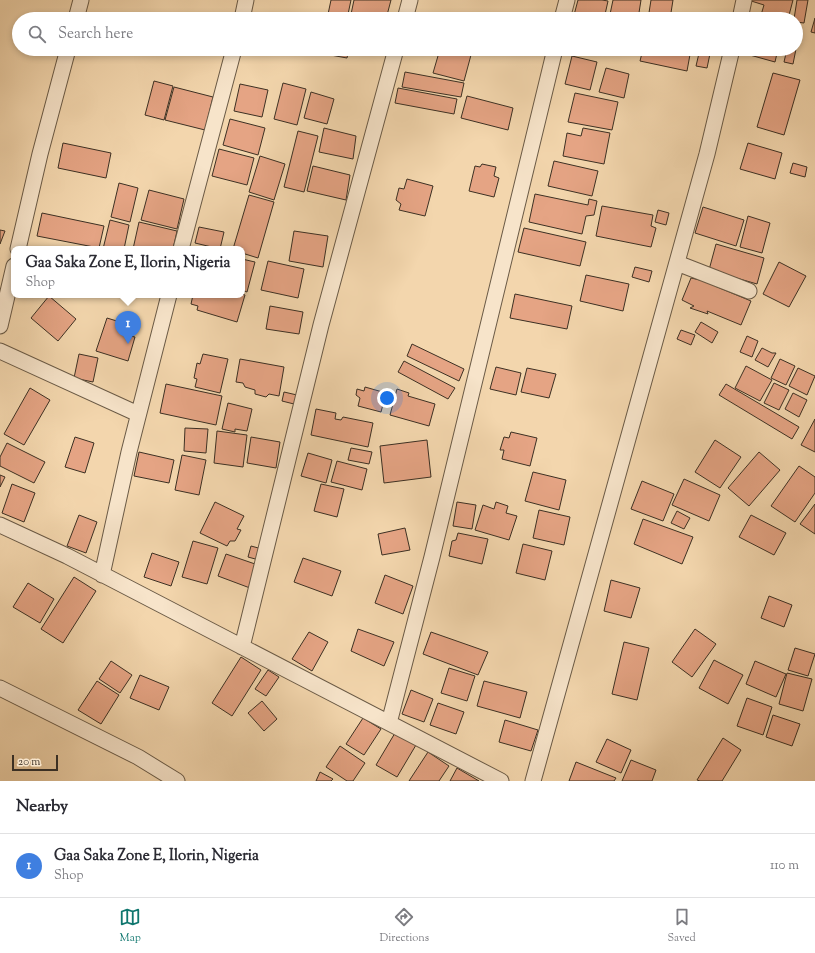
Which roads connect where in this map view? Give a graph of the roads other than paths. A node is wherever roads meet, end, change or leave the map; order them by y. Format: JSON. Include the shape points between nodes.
{"nodes":[{"id":1,"x":81,"y":0,"type":"edge"},
{"id":2,"x":246,"y":0,"type":"edge"},
{"id":3,"x":410,"y":0,"type":"edge"},
{"id":4,"x":567,"y":0,"type":"edge"},
{"id":5,"x":744,"y":0,"type":"edge"},
{"id":6,"x":78,"y":12,"type":"edge"},
{"id":7,"x":243,"y":12,"type":"edge"},
{"id":8,"x":407,"y":12,"type":"edge"},
{"id":9,"x":564,"y":12,"type":"edge"},
{"id":10,"x":741,"y":12,"type":"edge"},
{"id":11,"x":66,"y":56,"type":"edge"},
{"id":12,"x":232,"y":56,"type":"edge"},
{"id":13,"x":394,"y":56,"type":"edge"},
{"id":14,"x":553,"y":56,"type":"edge"},
{"id":15,"x":730,"y":56,"type":"edge"},
{"id":16,"x":19,"y":246,"type":"edge"},
{"id":17,"x":182,"y":246,"type":"edge"},
{"id":18,"x":677,"y":263,"type":"junction"},
{"id":19,"x":11,"y":279,"type":"edge"},
{"id":20,"x":749,"y":291,"type":"dead end"},
{"id":21,"x":168,"y":298,"type":"edge"},
{"id":22,"x":0,"y":326,"type":"edge"},
{"id":23,"x":0,"y":351,"type":"edge"},
{"id":24,"x":138,"y":414,"type":"junction"},
{"id":25,"x":0,"y":525,"type":"edge"},
{"id":26,"x":102,"y":575,"type":"junction"},
{"id":27,"x":242,"y":647,"type":"junction"},
{"id":28,"x":0,"y":688,"type":"edge"},
{"id":29,"x":389,"y":723,"type":"junction"},
{"id":30,"x":177,"y":781,"type":"edge"},
{"id":31,"x":501,"y":781,"type":"edge"},
{"id":32,"x":533,"y":781,"type":"edge"}],
"edges":[{"from":1,"to":6,"type":"street"},
{"from":2,"to":7,"type":"street"},
{"from":3,"to":8,"type":"street"},
{"from":4,"to":9,"type":"street"},
{"from":5,"to":10,"type":"street"},
{"from":11,"to":16,"type":"street"},
{"from":12,"to":17,"type":"street"},
{"from":13,"to":27,"type":"street","via":[[322,325]]},
{"from":14,"to":29,"type":"street","via":[[432,557]]},
{"from":15,"to":18,"type":"street"},
{"from":18,"to":20,"type":"street"},
{"from":18,"to":32,"type":"street"},
{"from":19,"to":22,"type":"street"},
{"from":21,"to":24,"type":"street"},
{"from":23,"to":24,"type":"street"},
{"from":24,"to":26,"type":"street"},
{"from":25,"to":26,"type":"street"},
{"from":26,"to":27,"type":"street"},
{"from":27,"to":29,"type":"street"},
{"from":28,"to":30,"type":"street","via":[[138,757]]},
{"from":29,"to":31,"type":"street"}]}
